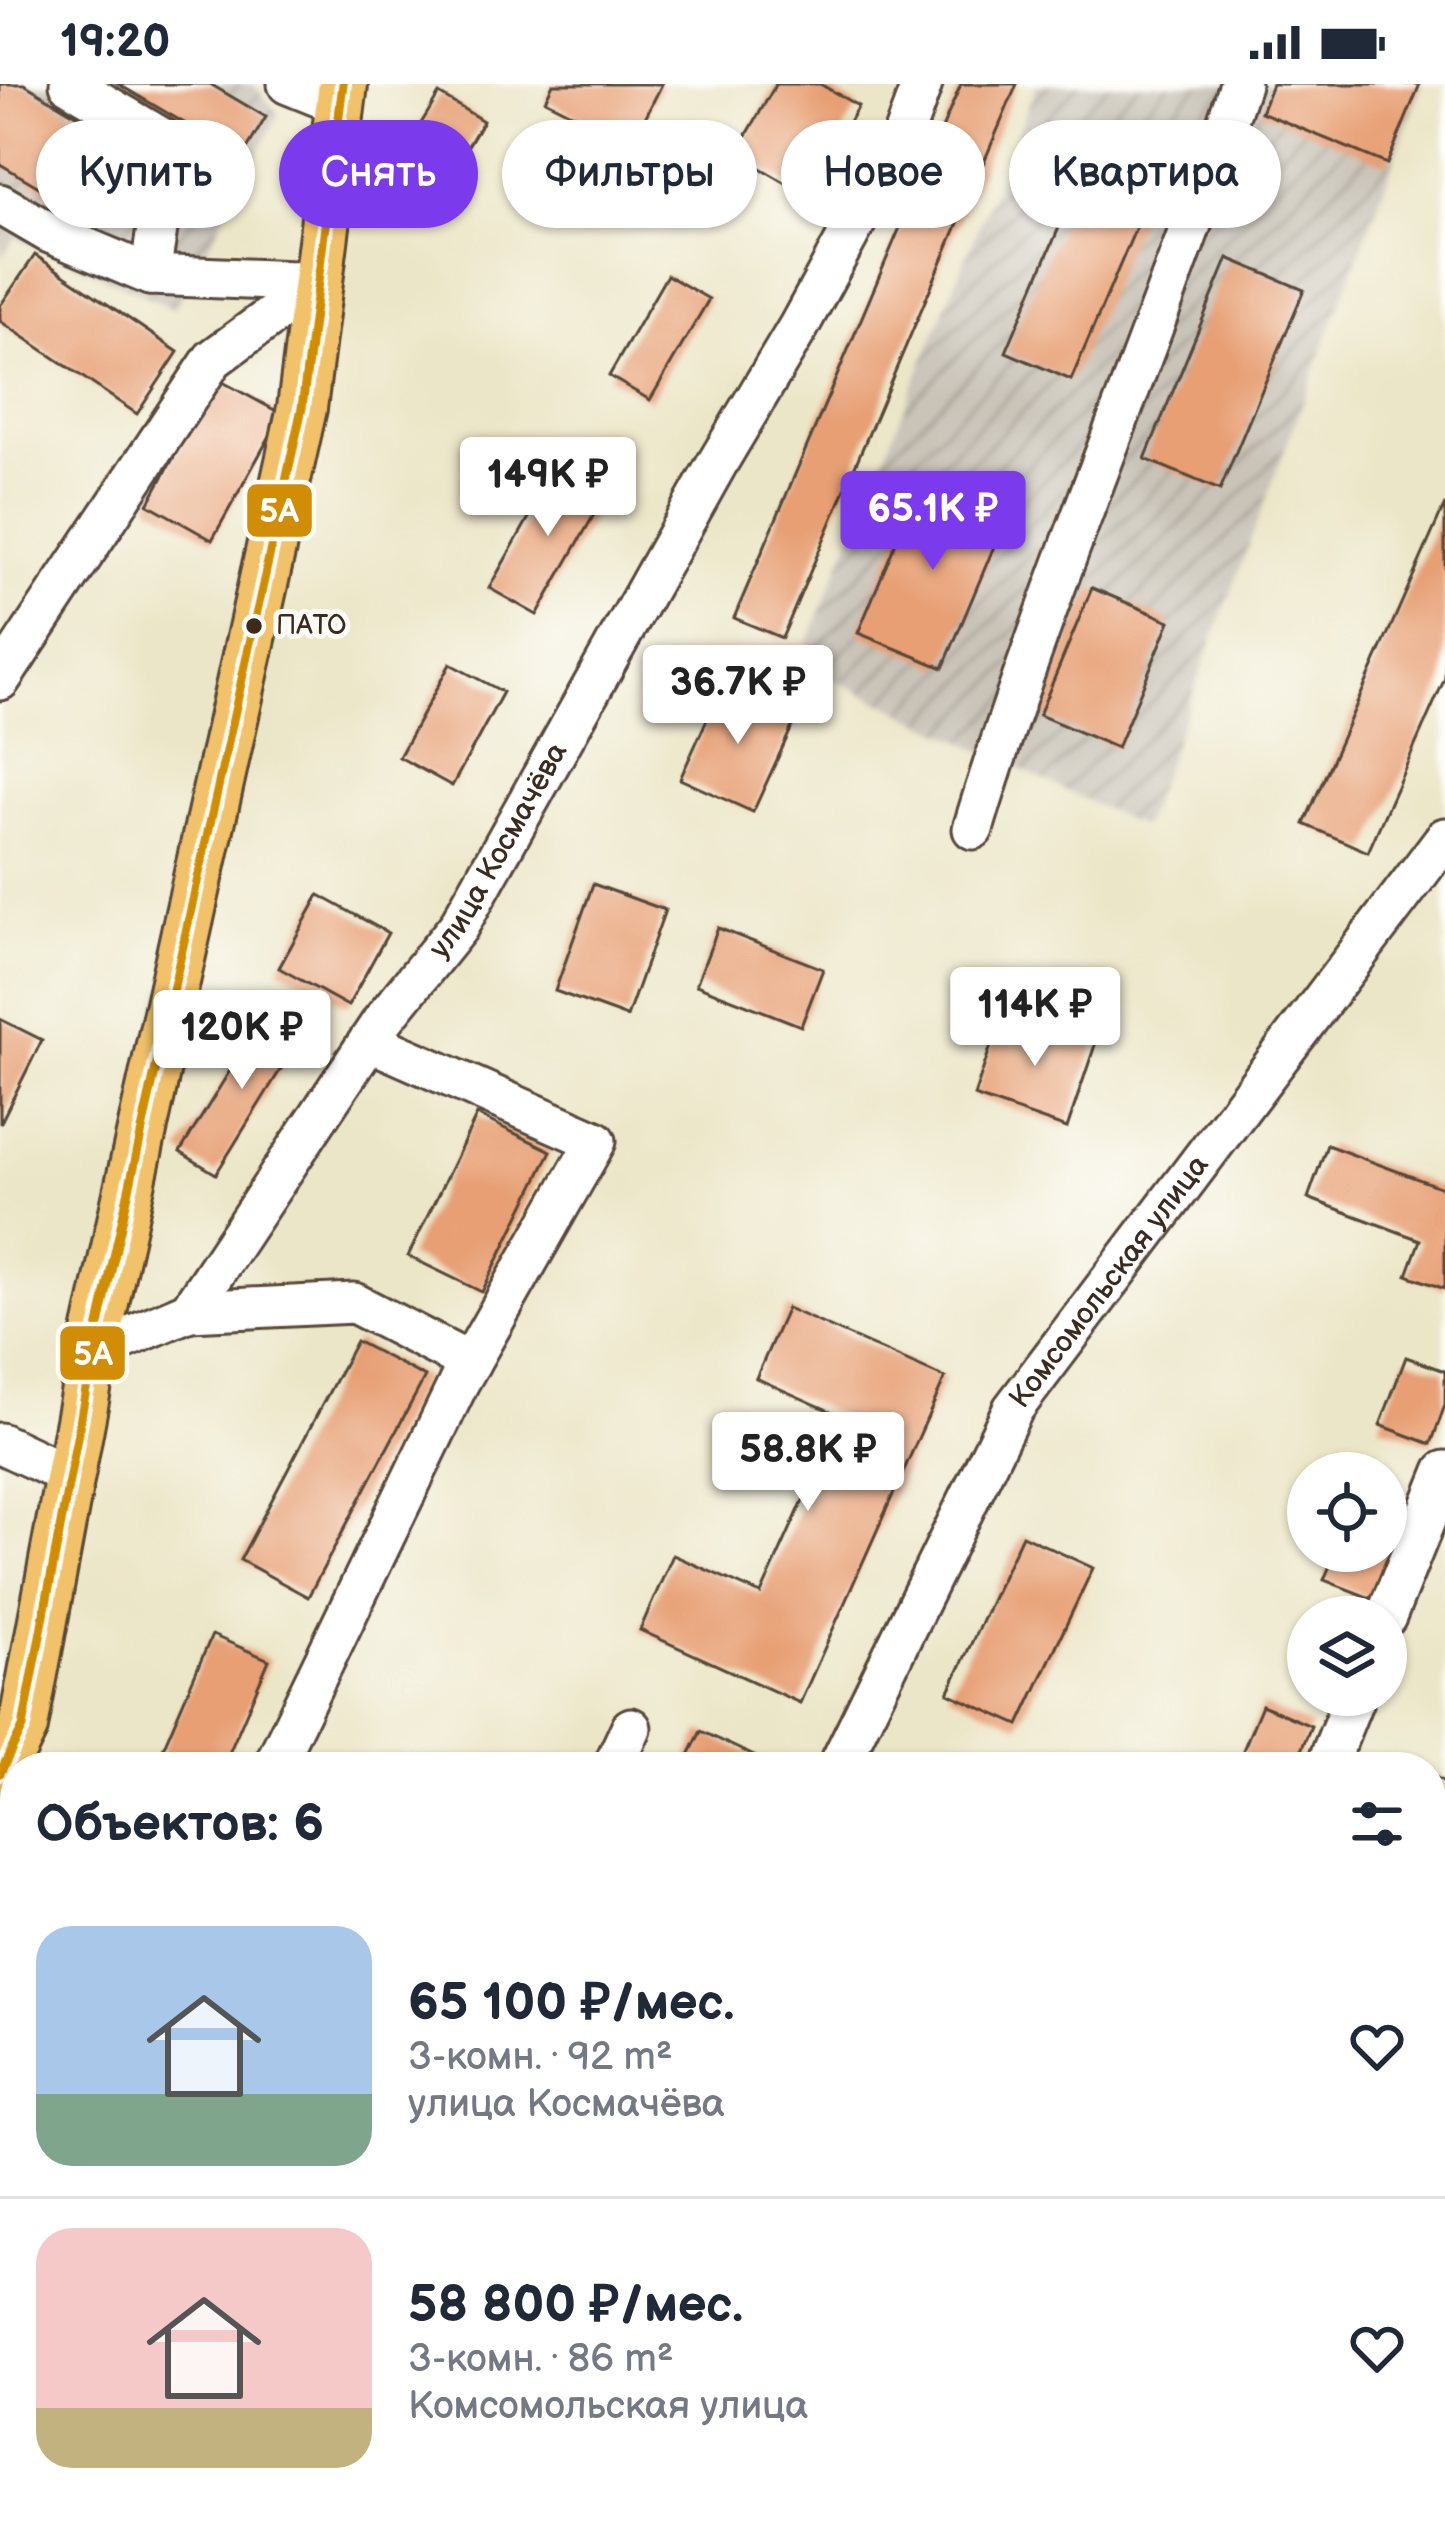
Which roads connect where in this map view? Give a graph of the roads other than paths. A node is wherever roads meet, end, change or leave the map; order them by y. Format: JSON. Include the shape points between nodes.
{"nodes":[{"id":1,"x":70,"y":84,"type":"edge"},
{"id":2,"x":288,"y":84,"type":"edge"},
{"id":3,"x":922,"y":84,"type":"edge"},
{"id":4,"x":1240,"y":84,"type":"edge"},
{"id":5,"x":341,"y":94,"type":"edge"},
{"id":6,"x":0,"y":204,"type":"edge"},
{"id":7,"x":150,"y":274,"type":"junction"},
{"id":8,"x":318,"y":281,"type":"junction"},
{"id":9,"x":0,"y":680,"type":"edge"},
{"id":10,"x":973,"y":830,"type":"dead end"},
{"id":11,"x":1445,"y":838,"type":"edge"},
{"id":12,"x":369,"y":1041,"type":"junction"},
{"id":13,"x":189,"y":1311,"type":"junction"},
{"id":14,"x":93,"y":1352,"type":"junction"},
{"id":15,"x":470,"y":1363,"type":"junction"},
{"id":16,"x":0,"y":1443,"type":"edge"},
{"id":17,"x":1445,"y":1471,"type":"edge"},
{"id":18,"x":70,"y":1476,"type":"junction"},
{"id":19,"x":1394,"y":1596,"type":"edge"},
{"id":20,"x":1347,"y":1716,"type":"edge"},
{"id":21,"x":631,"y":1728,"type":"dead end"},
{"id":22,"x":10,"y":1752,"type":"edge"},
{"id":23,"x":280,"y":1752,"type":"edge"},
{"id":24,"x":620,"y":1752,"type":"edge"},
{"id":25,"x":845,"y":1752,"type":"edge"},
{"id":26,"x":1332,"y":1752,"type":"edge"}],
"edges":[{"from":1,"to":7,"type":"street","via":[[170,142]]},
{"from":2,"to":5,"type":"street"},
{"from":3,"to":12,"type":"street","name":"улица Космачёва","via":[[800,326],[458,927]]},
{"from":4,"to":10,"type":"street","via":[[1016,689]]},
{"from":5,"to":8,"type":"main road"},
{"from":6,"to":7,"type":"street"},
{"from":7,"to":8,"type":"street"},
{"from":8,"to":9,"type":"street","via":[[213,359]]},
{"from":8,"to":14,"type":"main road","via":[[302,408]]},
{"from":11,"to":25,"type":"street","name":"Комсомольская улица","via":[[1013,1409]]},
{"from":12,"to":13,"type":"street","name":"улица Космачёва"},
{"from":12,"to":15,"type":"street","via":[[596,1141]]},
{"from":13,"to":14,"type":"street"},
{"from":13,"to":15,"type":"street","via":[[354,1303]]},
{"from":14,"to":18,"type":"main road"},
{"from":15,"to":23,"type":"street"},
{"from":16,"to":18,"type":"street"},
{"from":17,"to":19,"type":"street"},
{"from":18,"to":22,"type":"main road","via":[[23,1727]]},
{"from":20,"to":26,"type":"street"},
{"from":21,"to":24,"type":"street"}]}
